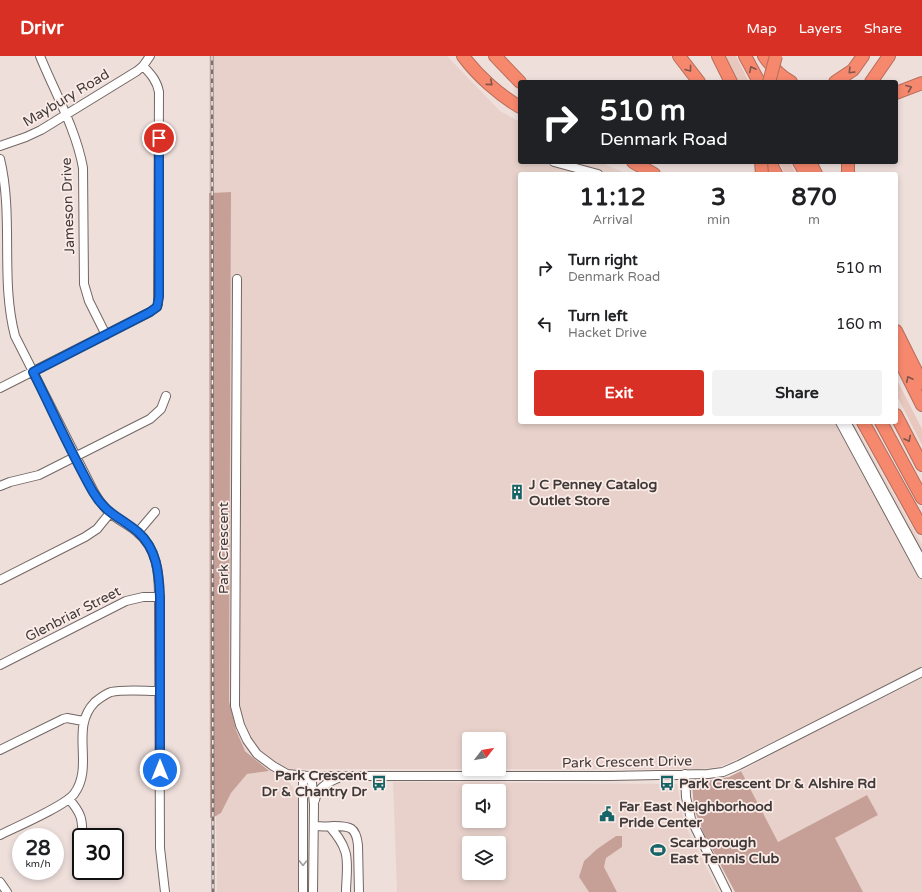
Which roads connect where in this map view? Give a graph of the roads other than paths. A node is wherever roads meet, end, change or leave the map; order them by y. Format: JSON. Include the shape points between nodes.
{"nodes":[{"id":1,"x":40,"y":56,"type":"edge"},
{"id":2,"x":150,"y":56,"type":"edge"},
{"id":3,"x":463,"y":56,"type":"edge"},
{"id":4,"x":495,"y":56,"type":"edge"},
{"id":5,"x":679,"y":56,"type":"edge"},
{"id":6,"x":718,"y":56,"type":"edge"},
{"id":7,"x":745,"y":56,"type":"edge"},
{"id":8,"x":756,"y":56,"type":"edge"},
{"id":9,"x":764,"y":56,"type":"edge"},
{"id":10,"x":776,"y":56,"type":"edge"},
{"id":11,"x":863,"y":56,"type":"edge"},
{"id":12,"x":889,"y":56,"type":"edge"},
{"id":13,"x":143,"y":66,"type":"junction"},
{"id":14,"x":518,"y":80,"type":"edge"},
{"id":15,"x":697,"y":80,"type":"edge"},
{"id":16,"x":730,"y":80,"type":"edge"},
{"id":17,"x":757,"y":80,"type":"edge"},
{"id":18,"x":768,"y":80,"type":"edge"},
{"id":19,"x":770,"y":80,"type":"edge"},
{"id":20,"x":787,"y":80,"type":"edge"},
{"id":21,"x":839,"y":80,"type":"edge"},
{"id":22,"x":872,"y":80,"type":"edge"},
{"id":23,"x":922,"y":83,"type":"edge"},
{"id":24,"x":898,"y":92,"type":"edge"},
{"id":25,"x":518,"y":106,"type":"edge"},
{"id":26,"x":66,"y":115,"type":"junction"},
{"id":27,"x":0,"y":146,"type":"edge"},
{"id":28,"x":0,"y":159,"type":"edge"},
{"id":29,"x":561,"y":164,"type":"edge"},
{"id":30,"x":636,"y":164,"type":"edge"},
{"id":31,"x":591,"y":172,"type":"edge"},
{"id":32,"x":650,"y":172,"type":"edge"},
{"id":33,"x":237,"y":279,"type":"dead end"},
{"id":34,"x":4,"y":308,"type":"edge"},
{"id":35,"x":106,"y":335,"type":"junction"},
{"id":36,"x":898,"y":335,"type":"edge"},
{"id":37,"x":898,"y":357,"type":"edge"},
{"id":38,"x":33,"y":372,"type":"junction"},
{"id":39,"x":922,"y":384,"type":"edge"},
{"id":40,"x":0,"y":388,"type":"edge"},
{"id":41,"x":166,"y":396,"type":"dead end"},
{"id":42,"x":922,"y":405,"type":"edge"},
{"id":43,"x":898,"y":419,"type":"edge"},
{"id":44,"x":841,"y":424,"type":"edge"},
{"id":45,"x":847,"y":424,"type":"edge"},
{"id":46,"x":864,"y":424,"type":"edge"},
{"id":47,"x":873,"y":424,"type":"edge"},
{"id":48,"x":881,"y":424,"type":"edge"},
{"id":49,"x":75,"y":457,"type":"junction"},
{"id":50,"x":922,"y":466,"type":"edge"},
{"id":51,"x":0,"y":486,"type":"edge"},
{"id":52,"x":922,"y":498,"type":"edge"},
{"id":53,"x":155,"y":512,"type":"dead end"},
{"id":54,"x":922,"y":512,"type":"edge"},
{"id":55,"x":110,"y":513,"type":"junction"},
{"id":56,"x":922,"y":528,"type":"edge"},
{"id":57,"x":138,"y":532,"type":"junction"},
{"id":58,"x":922,"y":561,"type":"edge"},
{"id":59,"x":922,"y":574,"type":"edge"},
{"id":60,"x":0,"y":580,"type":"edge"},
{"id":61,"x":160,"y":597,"type":"junction"},
{"id":62,"x":0,"y":665,"type":"edge"},
{"id":63,"x":920,"y":674,"type":"edge"},
{"id":64,"x":159,"y":691,"type":"junction"},
{"id":65,"x":83,"y":721,"type":"junction"},
{"id":66,"x":0,"y":750,"type":"edge"},
{"id":67,"x":685,"y":774,"type":"junction"},
{"id":68,"x":308,"y":776,"type":"junction"},
{"id":69,"x":342,"y":776,"type":"junction"},
{"id":70,"x":69,"y":799,"type":"junction"},
{"id":71,"x":314,"y":805,"type":"junction"},
{"id":72,"x":314,"y":826,"type":"junction"},
{"id":73,"x":330,"y":826,"type":"junction"},
{"id":74,"x":82,"y":828,"type":"edge"},
{"id":75,"x":0,"y":836,"type":"edge"},
{"id":76,"x":0,"y":882,"type":"edge"},
{"id":77,"x":165,"y":888,"type":"edge"},
{"id":78,"x":7,"y":892,"type":"edge"},
{"id":79,"x":303,"y":892,"type":"edge"},
{"id":80,"x":313,"y":892,"type":"edge"},
{"id":81,"x":346,"y":892,"type":"edge"},
{"id":82,"x":359,"y":892,"type":"edge"},
{"id":83,"x":726,"y":892,"type":"edge"}],
"edges":[{"from":1,"to":26,"type":"street","name":"Jameson Drive"},
{"from":2,"to":13,"type":"street"},
{"from":3,"to":25,"type":"highway","one_way":true,"via":[[473,69]]},
{"from":4,"to":14,"type":"highway"},
{"from":5,"to":15,"type":"highway","one_way":true},
{"from":6,"to":16,"type":"highway"},
{"from":17,"to":7,"type":"highway","one_way":true},
{"from":8,"to":18,"type":"highway"},
{"from":9,"to":20,"type":"highway"},
{"from":10,"to":19,"type":"highway","bridge":true},
{"from":11,"to":21,"type":"highway","one_way":true,"via":[[853,70]]},
{"from":12,"to":22,"type":"highway"},
{"from":13,"to":26,"type":"street","name":"Maybury Road"},
{"from":13,"to":35,"type":"street","via":[[154,78],[159,92],[159,297],[157,307]]},
{"from":24,"to":23,"type":"highway","one_way":true},
{"from":26,"to":27,"type":"street","name":"Maybury Road","via":[[34,134]]},
{"from":26,"to":35,"type":"street","name":"Jameson Drive","via":[[79,148],[83,168],[84,284],[89,301]]},
{"from":28,"to":34,"type":"street","via":[[5,184]]},
{"from":29,"to":31,"type":"street"},
{"from":30,"to":32,"type":"highway"},
{"from":33,"to":68,"type":"street","name":"Park Crescent","via":[[235,706],[240,725],[257,754],[287,774]]},
{"from":34,"to":38,"type":"street"},
{"from":35,"to":38,"type":"street"},
{"from":36,"to":39,"type":"highway"},
{"from":42,"to":37,"type":"highway","one_way":true},
{"from":38,"to":40,"type":"street"},
{"from":38,"to":49,"type":"street"},
{"from":41,"to":49,"type":"street","via":[[161,409],[154,416]]},
{"from":43,"to":50,"type":"highway","one_way":true},
{"from":44,"to":59,"type":"street"},
{"from":45,"to":58,"type":"street"},
{"from":46,"to":56,"type":"highway"},
{"from":47,"to":54,"type":"highway"},
{"from":48,"to":52,"type":"highway"},
{"from":49,"to":51,"type":"street","via":[[39,475]]},
{"from":49,"to":55,"type":"street","via":[[94,492]]},
{"from":53,"to":57,"type":"street"},
{"from":55,"to":57,"type":"street"},
{"from":55,"to":60,"type":"street","via":[[85,537]]},
{"from":57,"to":61,"type":"street","via":[[156,560]]},
{"from":61,"to":62,"type":"street","name":"Glenbriar Street","via":[[126,601]]},
{"from":61,"to":64,"type":"street"},
{"from":63,"to":67,"type":"street","name":"Park Crescent Drive","via":[[732,769],[713,774]]},
{"from":64,"to":65,"type":"street","via":[[119,691],[105,694],[91,706]]},
{"from":64,"to":77,"type":"street","via":[[160,848]]},
{"from":65,"to":66,"type":"street","via":[[63,719]]},
{"from":65,"to":70,"type":"street","via":[[82,775],[78,788]]},
{"from":67,"to":69,"type":"street","name":"Park Crescent Drive"},
{"from":67,"to":83,"type":"street","via":[[686,797],[694,829]]},
{"from":68,"to":69,"type":"street","name":"Park Crescent Drive"},
{"from":68,"to":71,"type":"street","via":[[312,783]]},
{"from":68,"to":79,"type":"street","one_way":true,"via":[[303,782]]},
{"from":69,"to":71,"type":"street","via":[[320,789]]},
{"from":70,"to":74,"type":"street","via":[[80,813]]},
{"from":70,"to":75,"type":"street"},
{"from":71,"to":72,"type":"street"},
{"from":72,"to":73,"type":"street"},
{"from":72,"to":80,"type":"street"},
{"from":73,"to":81,"type":"street","via":[[346,851]]},
{"from":73,"to":82,"type":"street","via":[[347,826],[356,834]]},
{"from":76,"to":78,"type":"street"}]}
